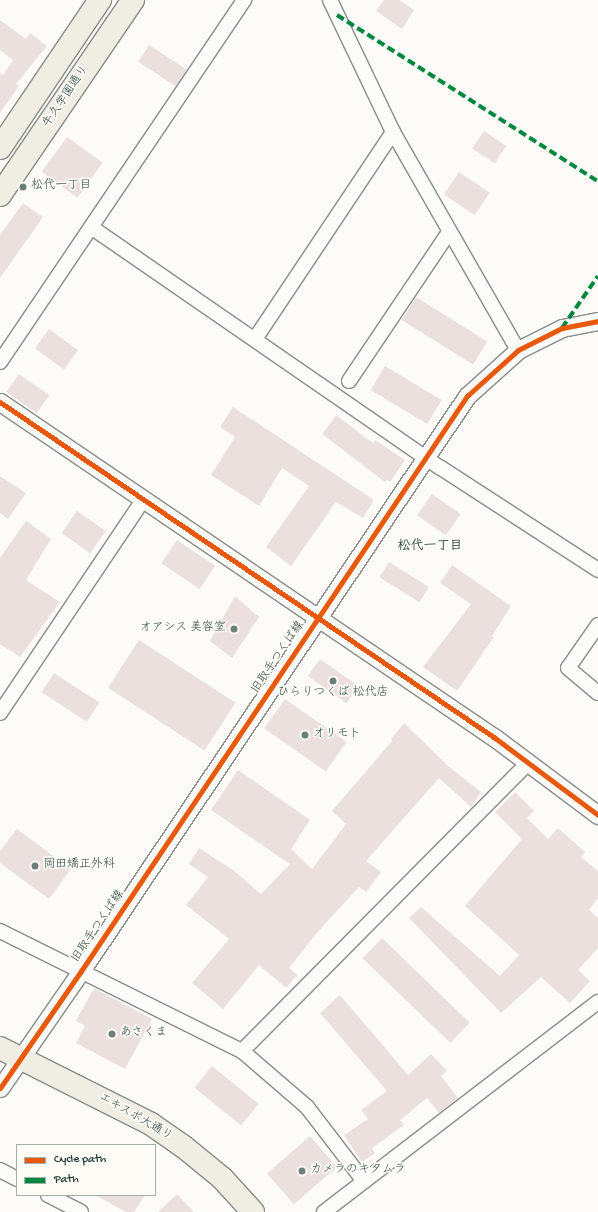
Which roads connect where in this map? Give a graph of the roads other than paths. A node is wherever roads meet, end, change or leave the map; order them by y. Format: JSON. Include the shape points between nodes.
{"nodes":[{"id":1,"x":100,"y":0,"type":"edge"},
{"id":2,"x":133,"y":0,"type":"edge"},
{"id":3,"x":244,"y":0,"type":"edge"},
{"id":4,"x":330,"y":0,"type":"edge"},
{"id":5,"x":393,"y":132,"type":"junction"},
{"id":6,"x":0,"y":148,"type":"edge"},
{"id":7,"x":0,"y":195,"type":"edge"},
{"id":8,"x":91,"y":227,"type":"junction"},
{"id":9,"x":449,"y":232,"type":"junction"},
{"id":10,"x":598,"y":321,"type":"edge"},
{"id":11,"x":255,"y":339,"type":"junction"},
{"id":12,"x":518,"y":350,"type":"junction"},
{"id":13,"x":0,"y":362,"type":"edge"},
{"id":14,"x":349,"y":380,"type":"dead end"},
{"id":15,"x":0,"y":402,"type":"edge"},
{"id":16,"x":428,"y":457,"type":"junction"},
{"id":17,"x":143,"y":500,"type":"junction"},
{"id":18,"x":598,"y":569,"type":"edge"},
{"id":19,"x":317,"y":619,"type":"junction"},
{"id":20,"x":598,"y":625,"type":"edge"},
{"id":21,"x":598,"y":693,"type":"edge"},
{"id":22,"x":0,"y":713,"type":"edge"},
{"id":23,"x":529,"y":762,"type":"junction"},
{"id":24,"x":598,"y":815,"type":"edge"},
{"id":25,"x":0,"y":931,"type":"edge"},
{"id":26,"x":81,"y":971,"type":"junction"},
{"id":27,"x":598,"y":1002,"type":"edge"},
{"id":28,"x":0,"y":1048,"type":"edge"},
{"id":29,"x":242,"y":1051,"type":"junction"},
{"id":30,"x":21,"y":1058,"type":"junction"},
{"id":31,"x":0,"y":1088,"type":"edge"},
{"id":32,"x":0,"y":1170,"type":"edge"},
{"id":33,"x":16,"y":1178,"type":"edge"},
{"id":34,"x":364,"y":1180,"type":"junction"},
{"id":35,"x":50,"y":1196,"type":"edge"},
{"id":36,"x":80,"y":1212,"type":"edge"},
{"id":37,"x":253,"y":1212,"type":"edge"},
{"id":38,"x":324,"y":1212,"type":"edge"}],
"edges":[{"from":1,"to":6,"type":"main road"},
{"from":2,"to":7,"type":"main road","name":"牛久学園通り"},
{"from":3,"to":8,"type":"street"},
{"from":4,"to":5,"type":"street"},
{"from":5,"to":9,"type":"street"},
{"from":5,"to":11,"type":"street"},
{"from":8,"to":11,"type":"street"},
{"from":8,"to":13,"type":"street"},
{"from":9,"to":12,"type":"street"},
{"from":9,"to":14,"type":"street"},
{"from":10,"to":12,"type":"street","name":"旧取手つくば線","via":[[562,328]]},
{"from":11,"to":16,"type":"street"},
{"from":12,"to":16,"type":"street","name":"旧取手つくば線","via":[[467,396]]},
{"from":15,"to":17,"type":"street"},
{"from":16,"to":18,"type":"street"},
{"from":16,"to":19,"type":"street","name":"旧取手つくば線"},
{"from":17,"to":19,"type":"street"},
{"from":17,"to":22,"type":"street"},
{"from":19,"to":23,"type":"street"},
{"from":19,"to":26,"type":"street","name":"旧取手つくば線"},
{"from":20,"to":21,"type":"street","via":[[568,668]]},
{"from":23,"to":24,"type":"street"},
{"from":23,"to":29,"type":"street"},
{"from":25,"to":26,"type":"street"},
{"from":26,"to":29,"type":"street"},
{"from":26,"to":30,"type":"street","name":"旧取手つくば線"},
{"from":27,"to":34,"type":"street"},
{"from":28,"to":30,"type":"main road","name":"エキスポ大通り"},
{"from":29,"to":34,"type":"street","via":[[307,1106]]},
{"from":30,"to":31,"type":"street","name":"旧取手つくば線"},
{"from":30,"to":37,"type":"main road","name":"エキスポ大通り","via":[[151,1124],[222,1178]]},
{"from":32,"to":33,"type":"street"},
{"from":34,"to":38,"type":"street"},
{"from":35,"to":36,"type":"street"}]}
